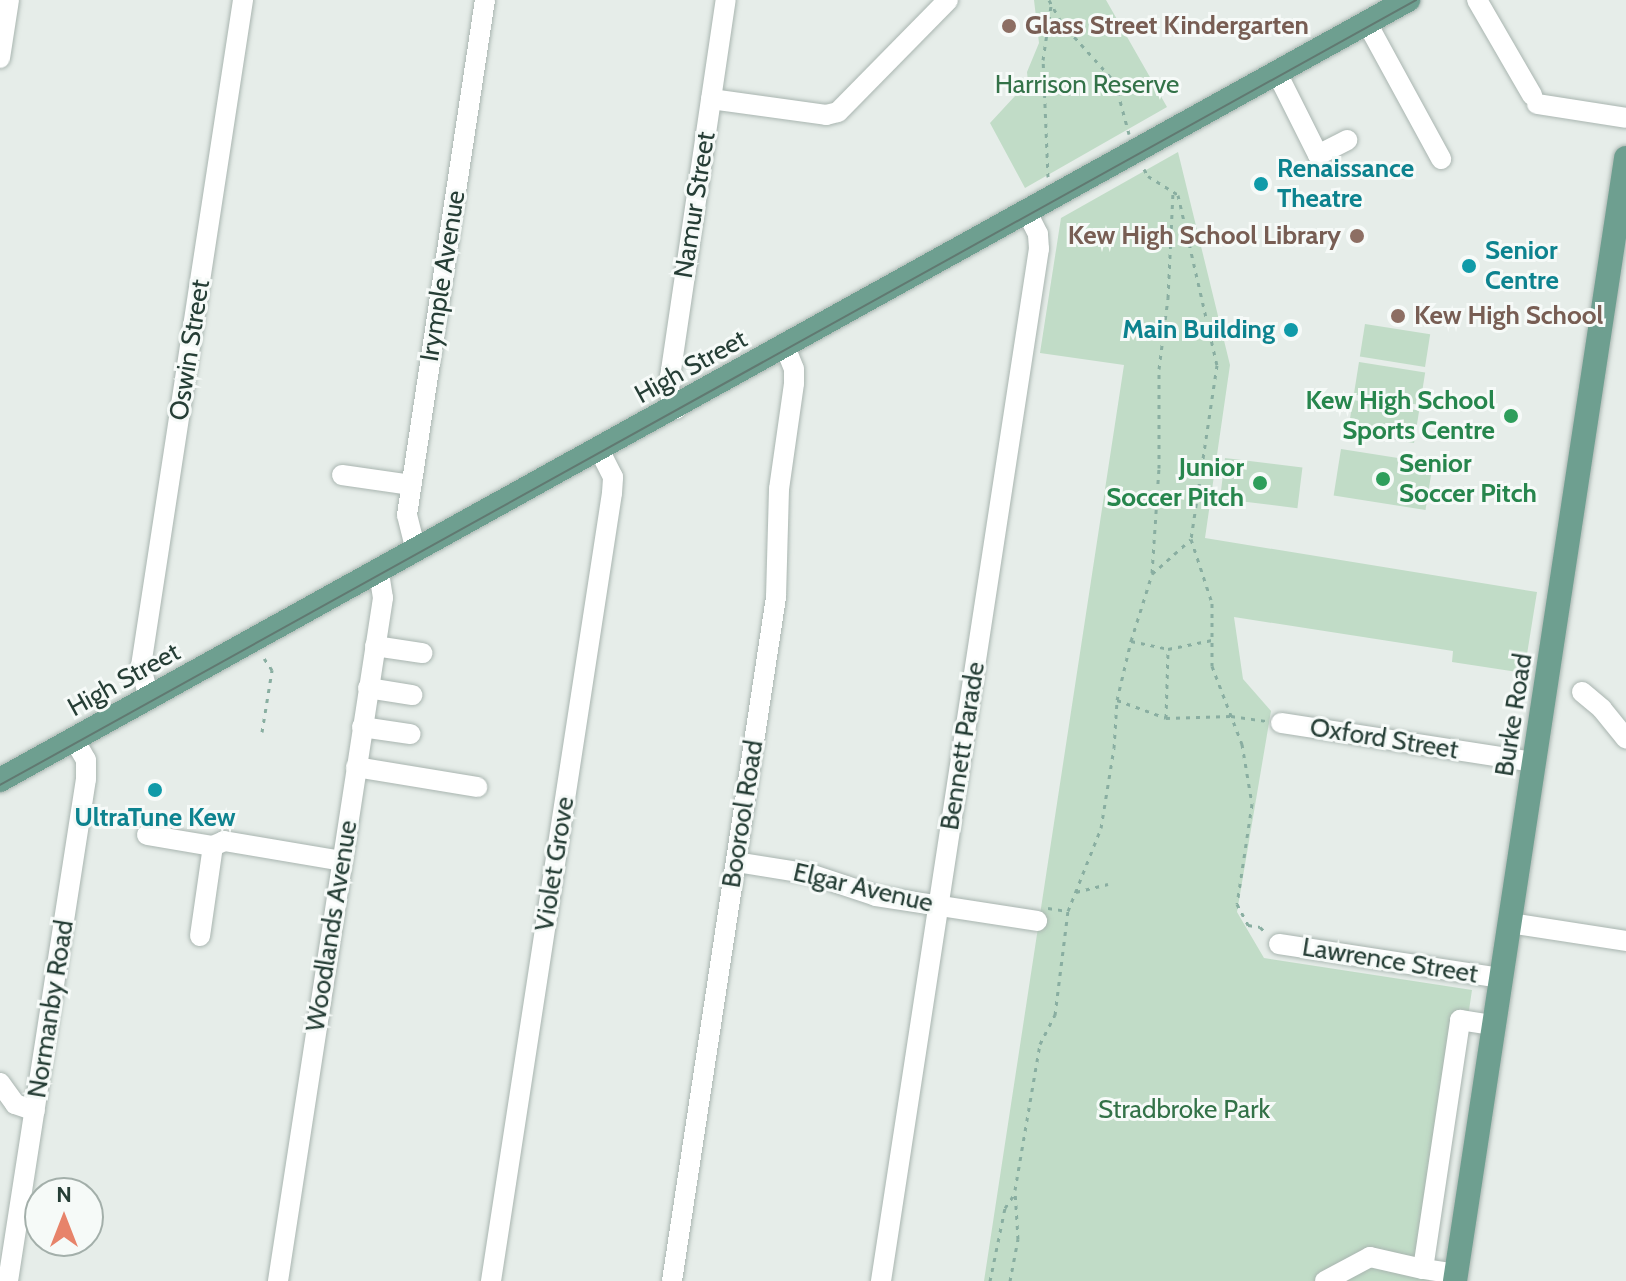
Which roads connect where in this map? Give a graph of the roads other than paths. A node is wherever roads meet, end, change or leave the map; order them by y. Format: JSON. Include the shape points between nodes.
{"nodes":[{"id":1,"x":9,"y":0,"type":"edge"},
{"id":2,"x":243,"y":0,"type":"edge"},
{"id":3,"x":485,"y":0,"type":"edge"},
{"id":4,"x":726,"y":0,"type":"edge"},
{"id":5,"x":948,"y":0,"type":"edge"},
{"id":6,"x":1408,"y":0,"type":"edge"},
{"id":7,"x":1477,"y":0,"type":"edge"},
{"id":8,"x":1367,"y":23,"type":"junction"},
{"id":9,"x":0,"y":58,"type":"edge"},
{"id":10,"x":1277,"y":73,"type":"junction"},
{"id":11,"x":711,"y":99,"type":"junction"},
{"id":12,"x":1626,"y":118,"type":"edge"},
{"id":13,"x":1347,"y":140,"type":"dead end"},
{"id":14,"x":1626,"y":158,"type":"edge"},
{"id":15,"x":1441,"y":159,"type":"dead end"},
{"id":16,"x":1027,"y":212,"type":"junction"},
{"id":17,"x":785,"y":347,"type":"junction"},
{"id":18,"x":676,"y":409,"type":"junction"},
{"id":19,"x":599,"y":450,"type":"junction"},
{"id":20,"x":342,"y":475,"type":"dead end"},
{"id":21,"x":411,"y":485,"type":"junction"},
{"id":22,"x":416,"y":551,"type":"junction"},
{"id":23,"x":379,"y":572,"type":"junction"},
{"id":24,"x":375,"y":646,"type":"junction"},
{"id":25,"x":422,"y":653,"type":"dead end"},
{"id":26,"x":368,"y":688,"type":"junction"},
{"id":27,"x":1582,"y":692,"type":"dead end"},
{"id":28,"x":412,"y":695,"type":"dead end"},
{"id":29,"x":149,"y":699,"type":"junction"},
{"id":30,"x":1281,"y":723,"type":"road end"},
{"id":31,"x":362,"y":727,"type":"junction"},
{"id":32,"x":410,"y":734,"type":"dead end"},
{"id":33,"x":74,"y":739,"type":"junction"},
{"id":34,"x":1626,"y":739,"type":"edge"},
{"id":35,"x":1534,"y":762,"type":"junction"},
{"id":36,"x":356,"y":767,"type":"junction"},
{"id":37,"x":0,"y":780,"type":"edge"},
{"id":38,"x":477,"y":787,"type":"dead end"},
{"id":39,"x":147,"y":835,"type":"dead end"},
{"id":40,"x":213,"y":846,"type":"junction"},
{"id":41,"x":342,"y":861,"type":"junction"},
{"id":42,"x":736,"y":862,"type":"junction"},
{"id":43,"x":939,"y":906,"type":"junction"},
{"id":44,"x":1037,"y":914,"type":"road end"},
{"id":45,"x":1510,"y":923,"type":"junction"},
{"id":46,"x":200,"y":936,"type":"dead end"},
{"id":47,"x":1626,"y":941,"type":"edge"},
{"id":48,"x":1279,"y":944,"type":"road end"},
{"id":49,"x":1501,"y":978,"type":"junction"},
{"id":50,"x":1493,"y":1025,"type":"junction"},
{"id":51,"x":0,"y":1083,"type":"edge"},
{"id":52,"x":35,"y":1111,"type":"junction"},
{"id":53,"x":1423,"y":1269,"type":"junction"},
{"id":54,"x":1455,"y":1278,"type":"edge"},
{"id":55,"x":8,"y":1281,"type":"edge"},
{"id":56,"x":278,"y":1281,"type":"edge"},
{"id":57,"x":491,"y":1281,"type":"edge"},
{"id":58,"x":672,"y":1281,"type":"edge"},
{"id":59,"x":881,"y":1281,"type":"edge"},
{"id":60,"x":1325,"y":1281,"type":"edge"}],
"edges":[{"from":1,"to":9,"type":"street"},
{"from":2,"to":29,"type":"street","name":"Oswin Street","via":[[141,666]]},
{"from":3,"to":21,"type":"street","name":"Irymple Avenue"},
{"from":4,"to":11,"type":"street","name":"Namur Street"},
{"from":5,"to":11,"type":"street","via":[[838,112],[826,115]]},
{"from":6,"to":8,"type":"main road","name":"High Street"},
{"from":7,"to":12,"type":"street","via":[[1535,99]]},
{"from":8,"to":10,"type":"main road","name":"High Street"},
{"from":8,"to":15,"type":"street"},
{"from":10,"to":13,"type":"street","via":[[1318,155]]},
{"from":10,"to":16,"type":"main road","name":"High Street"},
{"from":11,"to":18,"type":"street","name":"Namur Street","via":[[670,377]]},
{"from":14,"to":35,"type":"main road","name":"Burke Road"},
{"from":16,"to":17,"type":"main road","name":"High Street"},
{"from":16,"to":43,"type":"street","name":"Bennett Parade","via":[[1039,249]]},
{"from":17,"to":18,"type":"main road","name":"High Street"},
{"from":17,"to":42,"type":"street","name":"Boorool Road","via":[[794,383],[779,489],[776,597]]},
{"from":18,"to":19,"type":"main road","name":"High Street"},
{"from":19,"to":22,"type":"main road","name":"High Street"},
{"from":19,"to":57,"type":"street","name":"Violet Grove","via":[[613,477],[612,493]]},
{"from":20,"to":21,"type":"street"},
{"from":21,"to":22,"type":"street","name":"Irymple Avenue","via":[[407,524]]},
{"from":22,"to":23,"type":"main road","name":"High Street"},
{"from":23,"to":24,"type":"street","name":"Woodlands Avenue","via":[[383,598]]},
{"from":23,"to":29,"type":"main road","name":"High Street"},
{"from":24,"to":25,"type":"street"},
{"from":24,"to":26,"type":"street","name":"Woodlands Avenue"},
{"from":26,"to":28,"type":"street"},
{"from":26,"to":31,"type":"street","name":"Woodlands Avenue"},
{"from":27,"to":34,"type":"street"},
{"from":29,"to":33,"type":"main road","name":"High Street"},
{"from":30,"to":35,"type":"street","name":"Oxford Street"},
{"from":31,"to":32,"type":"street"},
{"from":31,"to":36,"type":"street","name":"Woodlands Avenue"},
{"from":33,"to":37,"type":"main road","name":"High Street"},
{"from":33,"to":52,"type":"street","name":"Normanby Road","via":[[86,760],[86,779]]},
{"from":35,"to":45,"type":"main road","name":"Burke Road"},
{"from":36,"to":38,"type":"street"},
{"from":36,"to":41,"type":"street","name":"Woodlands Avenue"},
{"from":39,"to":40,"type":"street"},
{"from":40,"to":41,"type":"street","via":[[224,841]]},
{"from":40,"to":46,"type":"street"},
{"from":41,"to":56,"type":"street","name":"Woodlands Avenue"},
{"from":42,"to":43,"type":"street","name":"Elgar Avenue"},
{"from":42,"to":58,"type":"street","name":"Boorool Road"},
{"from":43,"to":44,"type":"street","name":"Elgar Avenue"},
{"from":43,"to":59,"type":"street","name":"Bennett Parade"},
{"from":45,"to":47,"type":"street"},
{"from":45,"to":49,"type":"main road","name":"Burke Road"},
{"from":48,"to":49,"type":"street","name":"Lawrence Street"},
{"from":49,"to":50,"type":"main road","name":"Burke Road"},
{"from":50,"to":53,"type":"street","via":[[1460,1020]]},
{"from":50,"to":54,"type":"main road","name":"Burke Road"},
{"from":51,"to":52,"type":"street","via":[[15,1104]]},
{"from":52,"to":55,"type":"street","name":"Normanby Road"},
{"from":53,"to":54,"type":"street"},
{"from":53,"to":60,"type":"street","via":[[1370,1257]]}]}
